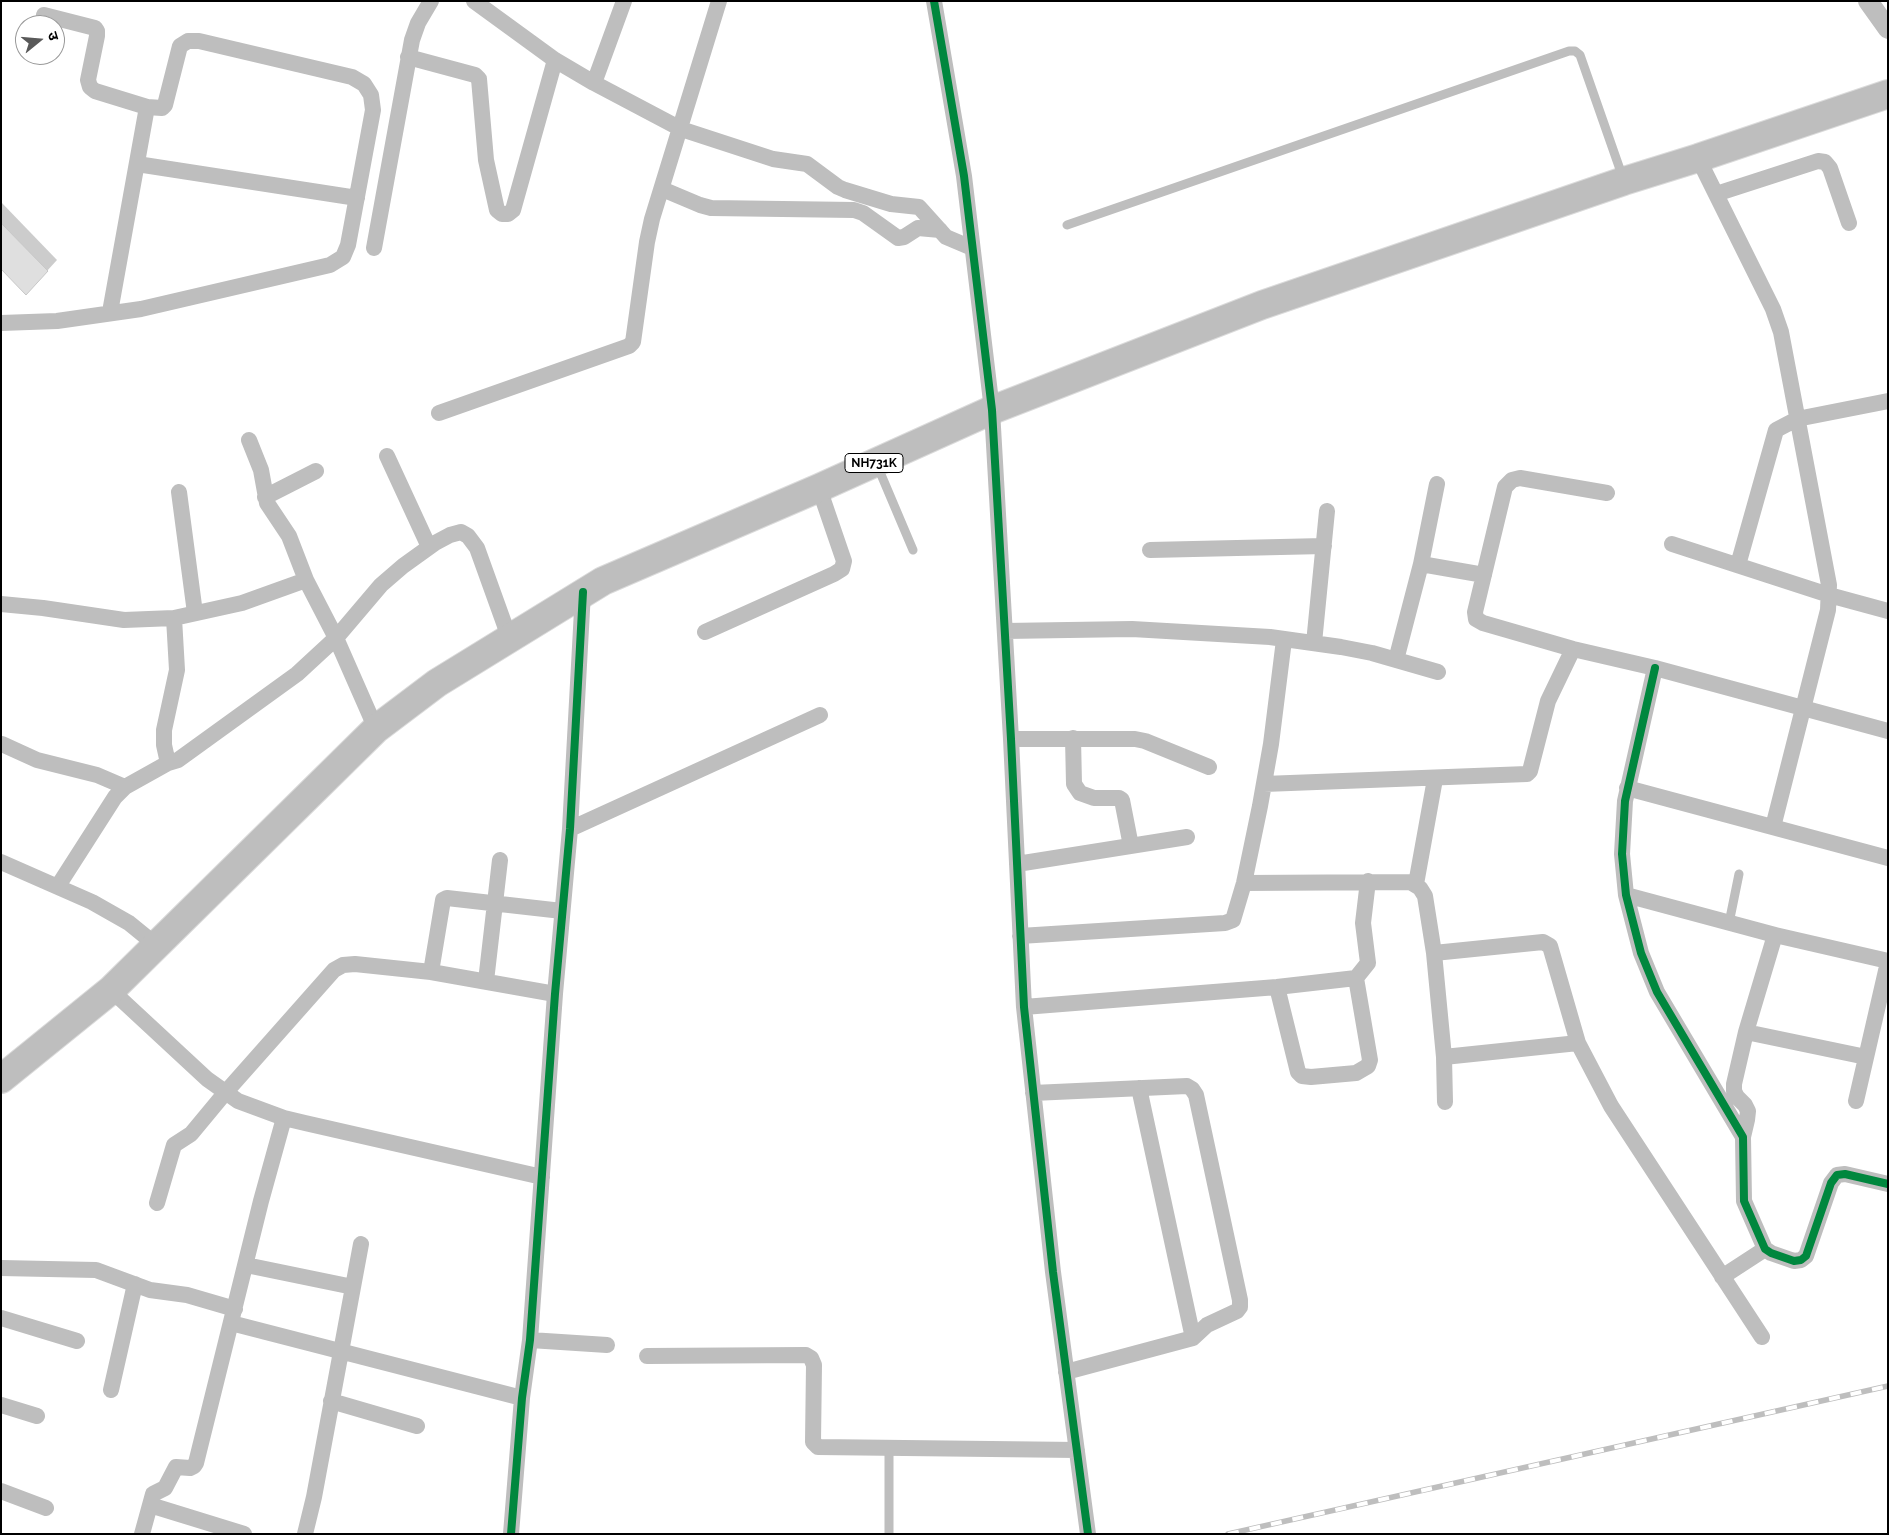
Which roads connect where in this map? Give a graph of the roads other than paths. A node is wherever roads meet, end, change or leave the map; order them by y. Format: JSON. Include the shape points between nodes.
{"nodes":[{"id":1,"x":431,"y":1,"type":"edge"},
{"id":2,"x":474,"y":1,"type":"edge"},
{"id":3,"x":624,"y":1,"type":"edge"},
{"id":4,"x":719,"y":1,"type":"edge"},
{"id":5,"x":934,"y":1,"type":"edge"},
{"id":6,"x":1868,"y":1,"type":"edge"},
{"id":7,"x":65,"y":20,"type":"edge"},
{"id":8,"x":1888,"y":29,"type":"edge"},
{"id":9,"x":408,"y":58,"type":"junction"},
{"id":10,"x":555,"y":60,"type":"junction"},
{"id":11,"x":594,"y":83,"type":"junction"},
{"id":12,"x":1888,"y":94,"type":"edge"},
{"id":13,"x":148,"y":107,"type":"junction"},
{"id":14,"x":681,"y":128,"type":"junction"},
{"id":15,"x":1698,"y":158,"type":"junction"},
{"id":16,"x":137,"y":164,"type":"junction"},
{"id":17,"x":1624,"y":181,"type":"junction"},
{"id":18,"x":662,"y":190,"type":"junction"},
{"id":19,"x":1716,"y":194,"type":"junction"},
{"id":20,"x":357,"y":198,"type":"junction"},
{"id":21,"x":1849,"y":223,"type":"dead end"},
{"id":22,"x":1067,"y":225,"type":"dead end"},
{"id":23,"x":940,"y":230,"type":"junction"},
{"id":24,"x":374,"y":248,"type":"dead end"},
{"id":25,"x":972,"y":248,"type":"junction"},
{"id":26,"x":110,"y":312,"type":"junction"},
{"id":27,"x":1,"y":323,"type":"edge"},
{"id":28,"x":1888,"y":401,"type":"edge"},
{"id":29,"x":992,"y":410,"type":"junction"},
{"id":30,"x":438,"y":413,"type":"dead end"},
{"id":31,"x":1797,"y":419,"type":"junction"},
{"id":32,"x":249,"y":440,"type":"dead end"},
{"id":33,"x":387,"y":456,"type":"dead end"},
{"id":34,"x":876,"y":462,"type":"junction"},
{"id":35,"x":316,"y":472,"type":"dead end"},
{"id":36,"x":1437,"y":484,"type":"dead end"},
{"id":37,"x":819,"y":488,"type":"junction"},
{"id":38,"x":179,"y":492,"type":"dead end"},
{"id":39,"x":1607,"y":493,"type":"dead end"},
{"id":40,"x":265,"y":497,"type":"junction"},
{"id":41,"x":1327,"y":511,"type":"dead end"},
{"id":42,"x":1672,"y":544,"type":"dead end"},
{"id":43,"x":1324,"y":546,"type":"junction"},
{"id":44,"x":429,"y":547,"type":"junction"},
{"id":45,"x":913,"y":550,"type":"dead end"},
{"id":46,"x":1150,"y":550,"type":"dead end"},
{"id":47,"x":1421,"y":564,"type":"junction"},
{"id":48,"x":1738,"y":565,"type":"junction"},
{"id":49,"x":1484,"y":575,"type":"junction"},
{"id":50,"x":306,"y":580,"type":"junction"},
{"id":51,"x":583,"y":592,"type":"junction"},
{"id":52,"x":1829,"y":595,"type":"junction"},
{"id":53,"x":1,"y":604,"type":"edge"},
{"id":54,"x":1888,"y":611,"type":"edge"},
{"id":55,"x":195,"y":613,"type":"junction"},
{"id":56,"x":174,"y":618,"type":"junction"},
{"id":57,"x":1005,"y":630,"type":"junction"},
{"id":58,"x":704,"y":632,"type":"dead end"},
{"id":59,"x":509,"y":637,"type":"junction"},
{"id":60,"x":336,"y":638,"type":"junction"},
{"id":61,"x":1284,"y":640,"type":"junction"},
{"id":62,"x":1314,"y":643,"type":"junction"},
{"id":63,"x":1572,"y":649,"type":"junction"},
{"id":64,"x":1396,"y":660,"type":"junction"},
{"id":65,"x":1655,"y":668,"type":"junction"},
{"id":66,"x":1438,"y":672,"type":"dead end"},
{"id":67,"x":1804,"y":708,"type":"junction"},
{"id":68,"x":820,"y":715,"type":"dead end"},
{"id":69,"x":376,"y":729,"type":"junction"},
{"id":70,"x":1888,"y":731,"type":"edge"},
{"id":71,"x":1073,"y":738,"type":"junction"},
{"id":72,"x":1011,"y":739,"type":"junction"},
{"id":73,"x":2,"y":744,"type":"edge"},
{"id":74,"x":168,"y":763,"type":"junction"},
{"id":75,"x":1209,"y":767,"type":"dead end"},
{"id":76,"x":1436,"y":779,"type":"junction"},
{"id":77,"x":1264,"y":784,"type":"junction"},
{"id":78,"x":125,"y":788,"type":"junction"},
{"id":79,"x":1627,"y":788,"type":"junction"},
{"id":80,"x":1773,"y":827,"type":"junction"},
{"id":81,"x":570,"y":829,"type":"junction"},
{"id":82,"x":1187,"y":837,"type":"dead end"},
{"id":83,"x":1131,"y":846,"type":"junction"},
{"id":84,"x":1888,"y":858,"type":"edge"},
{"id":85,"x":500,"y":860,"type":"dead end"},
{"id":86,"x":1,"y":862,"type":"edge"},
{"id":87,"x":1017,"y":864,"type":"junction"},
{"id":88,"x":1738,"y":874,"type":"dead end"},
{"id":89,"x":1368,"y":882,"type":"junction"},
{"id":90,"x":1244,"y":883,"type":"junction"},
{"id":91,"x":1416,"y":884,"type":"junction"},
{"id":92,"x":58,"y":886,"type":"junction"},
{"id":93,"x":1626,"y":895,"type":"junction"},
{"id":94,"x":495,"y":904,"type":"junction"},
{"id":95,"x":562,"y":911,"type":"junction"},
{"id":96,"x":1730,"y":923,"type":"junction"},
{"id":97,"x":1775,"y":935,"type":"junction"},
{"id":98,"x":1020,"y":936,"type":"junction"},
{"id":99,"x":156,"y":945,"type":"junction"},
{"id":100,"x":1434,"y":953,"type":"junction"},
{"id":101,"x":1888,"y":961,"type":"edge"},
{"id":102,"x":431,"y":972,"type":"junction"},
{"id":103,"x":1356,"y":978,"type":"junction"},
{"id":104,"x":486,"y":981,"type":"junction"},
{"id":105,"x":1277,"y":987,"type":"junction"},
{"id":106,"x":112,"y":990,"type":"junction"},
{"id":107,"x":555,"y":994,"type":"junction"},
{"id":108,"x":1024,"y":1007,"type":"junction"},
{"id":109,"x":1746,"y":1032,"type":"junction"},
{"id":110,"x":1578,"y":1044,"type":"junction"},
{"id":111,"x":1444,"y":1057,"type":"junction"},
{"id":112,"x":1866,"y":1058,"type":"junction"},
{"id":113,"x":1,"y":1079,"type":"edge"},
{"id":114,"x":1139,"y":1088,"type":"junction"},
{"id":115,"x":225,"y":1092,"type":"junction"},
{"id":116,"x":1033,"y":1093,"type":"junction"},
{"id":117,"x":1856,"y":1101,"type":"dead end"},
{"id":118,"x":1445,"y":1102,"type":"dead end"},
{"id":119,"x":284,"y":1118,"type":"junction"},
{"id":120,"x":1743,"y":1136,"type":"junction"},
{"id":121,"x":542,"y":1177,"type":"junction"},
{"id":122,"x":1888,"y":1184,"type":"edge"},
{"id":123,"x":157,"y":1203,"type":"dead end"},
{"id":124,"x":361,"y":1244,"type":"dead end"},
{"id":125,"x":1765,"y":1248,"type":"junction"},
{"id":126,"x":246,"y":1265,"type":"junction"},
{"id":127,"x":1,"y":1268,"type":"edge"},
{"id":128,"x":1722,"y":1277,"type":"junction"},
{"id":129,"x":135,"y":1284,"type":"junction"},
{"id":130,"x":353,"y":1287,"type":"junction"},
{"id":131,"x":233,"y":1316,"type":"junction"},
{"id":132,"x":1,"y":1318,"type":"edge"},
{"id":133,"x":1762,"y":1337,"type":"dead end"},
{"id":134,"x":1193,"y":1338,"type":"junction"},
{"id":135,"x":530,"y":1340,"type":"junction"},
{"id":136,"x":77,"y":1341,"type":"dead end"},
{"id":137,"x":607,"y":1345,"type":"dead end"},
{"id":138,"x":341,"y":1350,"type":"junction"},
{"id":139,"x":647,"y":1356,"type":"dead end"},
{"id":140,"x":1066,"y":1372,"type":"junction"},
{"id":141,"x":111,"y":1390,"type":"dead end"},
{"id":142,"x":522,"y":1398,"type":"junction"},
{"id":143,"x":331,"y":1401,"type":"junction"},
{"id":144,"x":1,"y":1405,"type":"edge"},
{"id":145,"x":37,"y":1416,"type":"dead end"},
{"id":146,"x":417,"y":1426,"type":"dead end"},
{"id":147,"x":889,"y":1449,"type":"junction"},
{"id":148,"x":1077,"y":1450,"type":"junction"},
{"id":149,"x":1,"y":1491,"type":"edge"},
{"id":150,"x":150,"y":1505,"type":"junction"},
{"id":151,"x":46,"y":1508,"type":"dead end"},
{"id":152,"x":142,"y":1534,"type":"edge"},
{"id":153,"x":244,"y":1534,"type":"edge"},
{"id":154,"x":305,"y":1534,"type":"edge"},
{"id":155,"x":511,"y":1534,"type":"edge"},
{"id":156,"x":889,"y":1534,"type":"edge"},
{"id":157,"x":1088,"y":1534,"type":"edge"}],
"edges":[{"from":1,"to":9,"type":"street","via":[[415,30]]},
{"from":2,"to":10,"type":"street"},
{"from":3,"to":11,"type":"street"},
{"from":4,"to":14,"type":"street"},
{"from":5,"to":25,"type":"street"},
{"from":6,"to":8,"type":"street"},
{"from":7,"to":13,"type":"street","via":[[98,32],[88,80],[90,87]]},
{"from":9,"to":10,"type":"street","via":[[475,75],[479,79],[486,160],[497,210],[502,214],[513,210]]},
{"from":9,"to":24,"type":"street"},
{"from":10,"to":11,"type":"street"},
{"from":11,"to":14,"type":"street"},
{"from":12,"to":15,"type":"highway","number":"NH731K"},
{"from":13,"to":16,"type":"street"},
{"from":13,"to":20,"type":"street","via":[[162,108],[165,105],[180,46],[188,41],[352,77],[364,84],[371,95],[373,110]]},
{"from":14,"to":18,"type":"street"},
{"from":14,"to":23,"type":"street","via":[[773,160],[807,164],[845,190],[891,204],[919,207]]},
{"from":15,"to":17,"type":"highway","number":"NH731K"},
{"from":15,"to":19,"type":"street"},
{"from":16,"to":20,"type":"street"},
{"from":16,"to":26,"type":"street"},
{"from":17,"to":22,"type":"lane","via":[[1580,55],[1569,51]]},
{"from":17,"to":29,"type":"highway","number":"NH731K","via":[[1262,305]]},
{"from":18,"to":23,"type":"street","via":[[711,208],[854,210],[898,238],[918,228]]},
{"from":18,"to":30,"type":"street","via":[[647,242],[633,342],[629,346]]},
{"from":19,"to":21,"type":"street","via":[[1818,161],[1825,162]]},
{"from":19,"to":31,"type":"street","via":[[1774,309]]},
{"from":20,"to":26,"type":"street","via":[[344,257],[330,265],[142,309]]},
{"from":23,"to":25,"type":"street","via":[[950,240]]},
{"from":25,"to":29,"type":"street"},
{"from":26,"to":27,"type":"street","via":[[57,321]]},
{"from":28,"to":31,"type":"street"},
{"from":29,"to":34,"type":"highway","number":"NH731K"},
{"from":29,"to":57,"type":"street"},
{"from":31,"to":48,"type":"street","via":[[1780,426],[1774,434]]},
{"from":31,"to":52,"type":"street"},
{"from":32,"to":40,"type":"street","via":[[261,470]]},
{"from":33,"to":44,"type":"street"},
{"from":34,"to":37,"type":"highway","number":"NH731K"},
{"from":34,"to":45,"type":"lane"},
{"from":35,"to":40,"type":"street"},
{"from":36,"to":47,"type":"street"},
{"from":37,"to":51,"type":"highway","number":"NH731K"},
{"from":37,"to":58,"type":"street","via":[[844,561],[842,569]]},
{"from":38,"to":55,"type":"street"},
{"from":39,"to":49,"type":"street","via":[[1520,478],[1512,480],[1505,487]]},
{"from":40,"to":50,"type":"street","via":[[289,536]]},
{"from":41,"to":43,"type":"street"},
{"from":42,"to":48,"type":"street"},
{"from":43,"to":46,"type":"street"},
{"from":43,"to":62,"type":"street"},
{"from":44,"to":59,"type":"street","via":[[450,535],[461,532],[468,536],[477,548]]},
{"from":44,"to":60,"type":"street","via":[[381,584]]},
{"from":47,"to":49,"type":"street"},
{"from":47,"to":64,"type":"street"},
{"from":48,"to":52,"type":"street"},
{"from":49,"to":63,"type":"street","via":[[1476,618],[1482,623]]},
{"from":50,"to":55,"type":"street","via":[[242,603]]},
{"from":50,"to":60,"type":"street"},
{"from":51,"to":59,"type":"highway","number":"NH731K"},
{"from":51,"to":81,"type":"street"},
{"from":52,"to":54,"type":"street"},
{"from":52,"to":67,"type":"street"},
{"from":53,"to":56,"type":"street","via":[[124,620]]},
{"from":55,"to":56,"type":"street"},
{"from":56,"to":74,"type":"street","via":[[177,670],[164,736]]},
{"from":57,"to":61,"type":"street","via":[[1141,630]]},
{"from":57,"to":72,"type":"street"},
{"from":59,"to":69,"type":"highway","number":"NH731K","via":[[437,683]]},
{"from":60,"to":69,"type":"street"},
{"from":60,"to":74,"type":"street","via":[[275,691],[178,760]]},
{"from":61,"to":62,"type":"street"},
{"from":61,"to":77,"type":"street"},
{"from":62,"to":64,"type":"street"},
{"from":63,"to":65,"type":"street"},
{"from":63,"to":76,"type":"street","via":[[1548,701],[1527,774]]},
{"from":64,"to":66,"type":"street"},
{"from":65,"to":67,"type":"street"},
{"from":65,"to":79,"type":"street"},
{"from":67,"to":70,"type":"street"},
{"from":67,"to":80,"type":"street"},
{"from":68,"to":81,"type":"street"},
{"from":69,"to":99,"type":"highway","number":"NH731K"},
{"from":71,"to":72,"type":"street"},
{"from":71,"to":75,"type":"street","via":[[1145,741]]},
{"from":71,"to":83,"type":"street","via":[[1074,784],[1080,793],[1094,798],[1122,800]]},
{"from":72,"to":87,"type":"street"},
{"from":73,"to":78,"type":"street","via":[[37,760],[97,775]]},
{"from":74,"to":78,"type":"street"},
{"from":76,"to":77,"type":"street"},
{"from":76,"to":91,"type":"street"},
{"from":77,"to":90,"type":"street"},
{"from":78,"to":92,"type":"street","via":[[114,797]]},
{"from":79,"to":80,"type":"street"},
{"from":79,"to":93,"type":"street","via":[[1622,854]]},
{"from":80,"to":84,"type":"street"},
{"from":81,"to":95,"type":"street"},
{"from":82,"to":83,"type":"street"},
{"from":83,"to":87,"type":"street"},
{"from":85,"to":94,"type":"street"},
{"from":86,"to":92,"type":"street"},
{"from":87,"to":98,"type":"street"},
{"from":88,"to":96,"type":"lane"},
{"from":89,"to":90,"type":"street"},
{"from":89,"to":91,"type":"street"},
{"from":89,"to":103,"type":"street","via":[[1363,923],[1368,963]]},
{"from":90,"to":98,"type":"street","via":[[1236,914],[1225,923]]},
{"from":91,"to":100,"type":"street","via":[[1425,896]]},
{"from":92,"to":99,"type":"street","via":[[129,923]]},
{"from":93,"to":96,"type":"street"},
{"from":93,"to":120,"type":"street","via":[[1641,953],[1657,992]]},
{"from":94,"to":95,"type":"street"},
{"from":94,"to":102,"type":"street","via":[[443,900]]},
{"from":94,"to":104,"type":"street"},
{"from":95,"to":107,"type":"street"},
{"from":96,"to":97,"type":"street"},
{"from":97,"to":101,"type":"street"},
{"from":97,"to":109,"type":"street"},
{"from":98,"to":108,"type":"street"},
{"from":99,"to":106,"type":"highway","number":"NH731K"},
{"from":100,"to":110,"type":"street","via":[[1543,942],[1550,946]]},
{"from":100,"to":111,"type":"street"},
{"from":101,"to":112,"type":"street"},
{"from":102,"to":104,"type":"street"},
{"from":102,"to":115,"type":"street","via":[[355,964],[334,970]]},
{"from":103,"to":105,"type":"street"},
{"from":103,"to":105,"type":"street","via":[[1370,1060],[1368,1066],[1356,1073],[1311,1077],[1298,1072]]},
{"from":104,"to":107,"type":"street"},
{"from":105,"to":108,"type":"street"},
{"from":106,"to":113,"type":"highway","number":"NH731K"},
{"from":106,"to":115,"type":"street"},
{"from":107,"to":121,"type":"street"},
{"from":108,"to":116,"type":"street"},
{"from":109,"to":112,"type":"street"},
{"from":109,"to":120,"type":"street","via":[[1734,1084],[1737,1097],[1748,1111]]},
{"from":110,"to":111,"type":"street"},
{"from":110,"to":128,"type":"street","via":[[1622,1124]]},
{"from":111,"to":118,"type":"street"},
{"from":112,"to":117,"type":"street"},
{"from":114,"to":116,"type":"street"},
{"from":114,"to":134,"type":"street"},
{"from":114,"to":134,"type":"street","via":[[1187,1086],[1196,1095],[1240,1307],[1211,1323]]},
{"from":115,"to":119,"type":"street","via":[[238,1101]]},
{"from":115,"to":123,"type":"street","via":[[191,1134],[172,1148]]},
{"from":116,"to":140,"type":"street"},
{"from":119,"to":121,"type":"street"},
{"from":119,"to":126,"type":"street"},
{"from":120,"to":125,"type":"street","via":[[1744,1201]]},
{"from":121,"to":135,"type":"street"},
{"from":122,"to":125,"type":"street","via":[[1846,1174],[1837,1175],[1831,1183],[1806,1256],[1794,1261]]},
{"from":124,"to":130,"type":"street"},
{"from":125,"to":128,"type":"street"},
{"from":126,"to":130,"type":"street"},
{"from":126,"to":131,"type":"street"},
{"from":127,"to":129,"type":"street","via":[[96,1270]]},
{"from":128,"to":133,"type":"street"},
{"from":129,"to":131,"type":"street","via":[[150,1290],[187,1295]]},
{"from":129,"to":141,"type":"street"},
{"from":130,"to":138,"type":"street"},
{"from":131,"to":138,"type":"street"},
{"from":131,"to":150,"type":"street","via":[[196,1463],[190,1468],[178,1466],[173,1469],[165,1488],[152,1494]]},
{"from":132,"to":136,"type":"street"},
{"from":134,"to":140,"type":"street"},
{"from":135,"to":137,"type":"street"},
{"from":135,"to":142,"type":"street"},
{"from":138,"to":142,"type":"street"},
{"from":138,"to":143,"type":"street"},
{"from":139,"to":147,"type":"street","via":[[806,1355],[814,1365],[813,1442],[818,1447]]},
{"from":140,"to":148,"type":"street"},
{"from":142,"to":155,"type":"street"},
{"from":143,"to":146,"type":"street"},
{"from":143,"to":154,"type":"street"},
{"from":144,"to":145,"type":"street"},
{"from":147,"to":148,"type":"street"},
{"from":147,"to":156,"type":"lane"},
{"from":148,"to":157,"type":"street"},
{"from":149,"to":151,"type":"street"},
{"from":150,"to":152,"type":"street"},
{"from":150,"to":153,"type":"street"}]}
